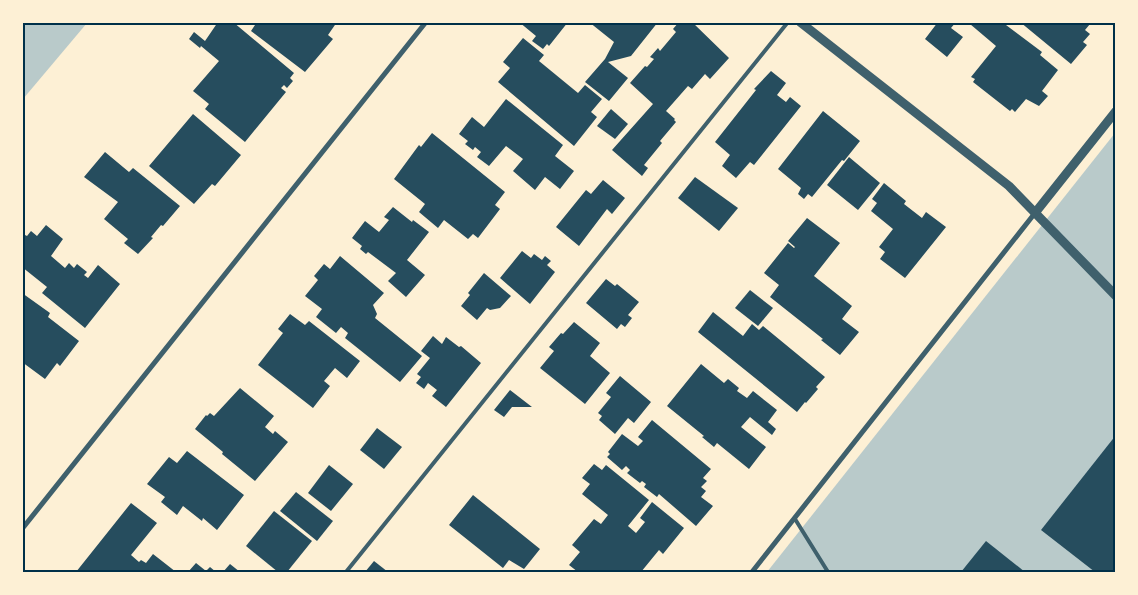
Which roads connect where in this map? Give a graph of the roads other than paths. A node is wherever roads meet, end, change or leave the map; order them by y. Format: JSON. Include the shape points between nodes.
{"nodes":[{"id":1,"x":426,"y":22,"type":"edge"},
{"id":2,"x":788,"y":22,"type":"edge"},
{"id":3,"x":800,"y":22,"type":"edge"},
{"id":4,"x":1116,"y":111,"type":"edge"},
{"id":5,"x":1035,"y":213,"type":"junction"},
{"id":6,"x":1116,"y":296,"type":"edge"},
{"id":7,"x":795,"y":518,"type":"junction"},
{"id":8,"x":22,"y":529,"type":"edge"},
{"id":9,"x":346,"y":572,"type":"edge"},
{"id":10,"x":752,"y":572,"type":"edge"},
{"id":11,"x":828,"y":572,"type":"edge"}],
"edges":[{"from":1,"to":8,"type":"street"},
{"from":2,"to":9,"type":"lane"},
{"from":3,"to":5,"type":"street","via":[[1009,186]]},
{"from":4,"to":5,"type":"street"},
{"from":5,"to":6,"type":"street"},
{"from":5,"to":7,"type":"street"},
{"from":7,"to":10,"type":"street"},
{"from":7,"to":11,"type":"lane"}]}
